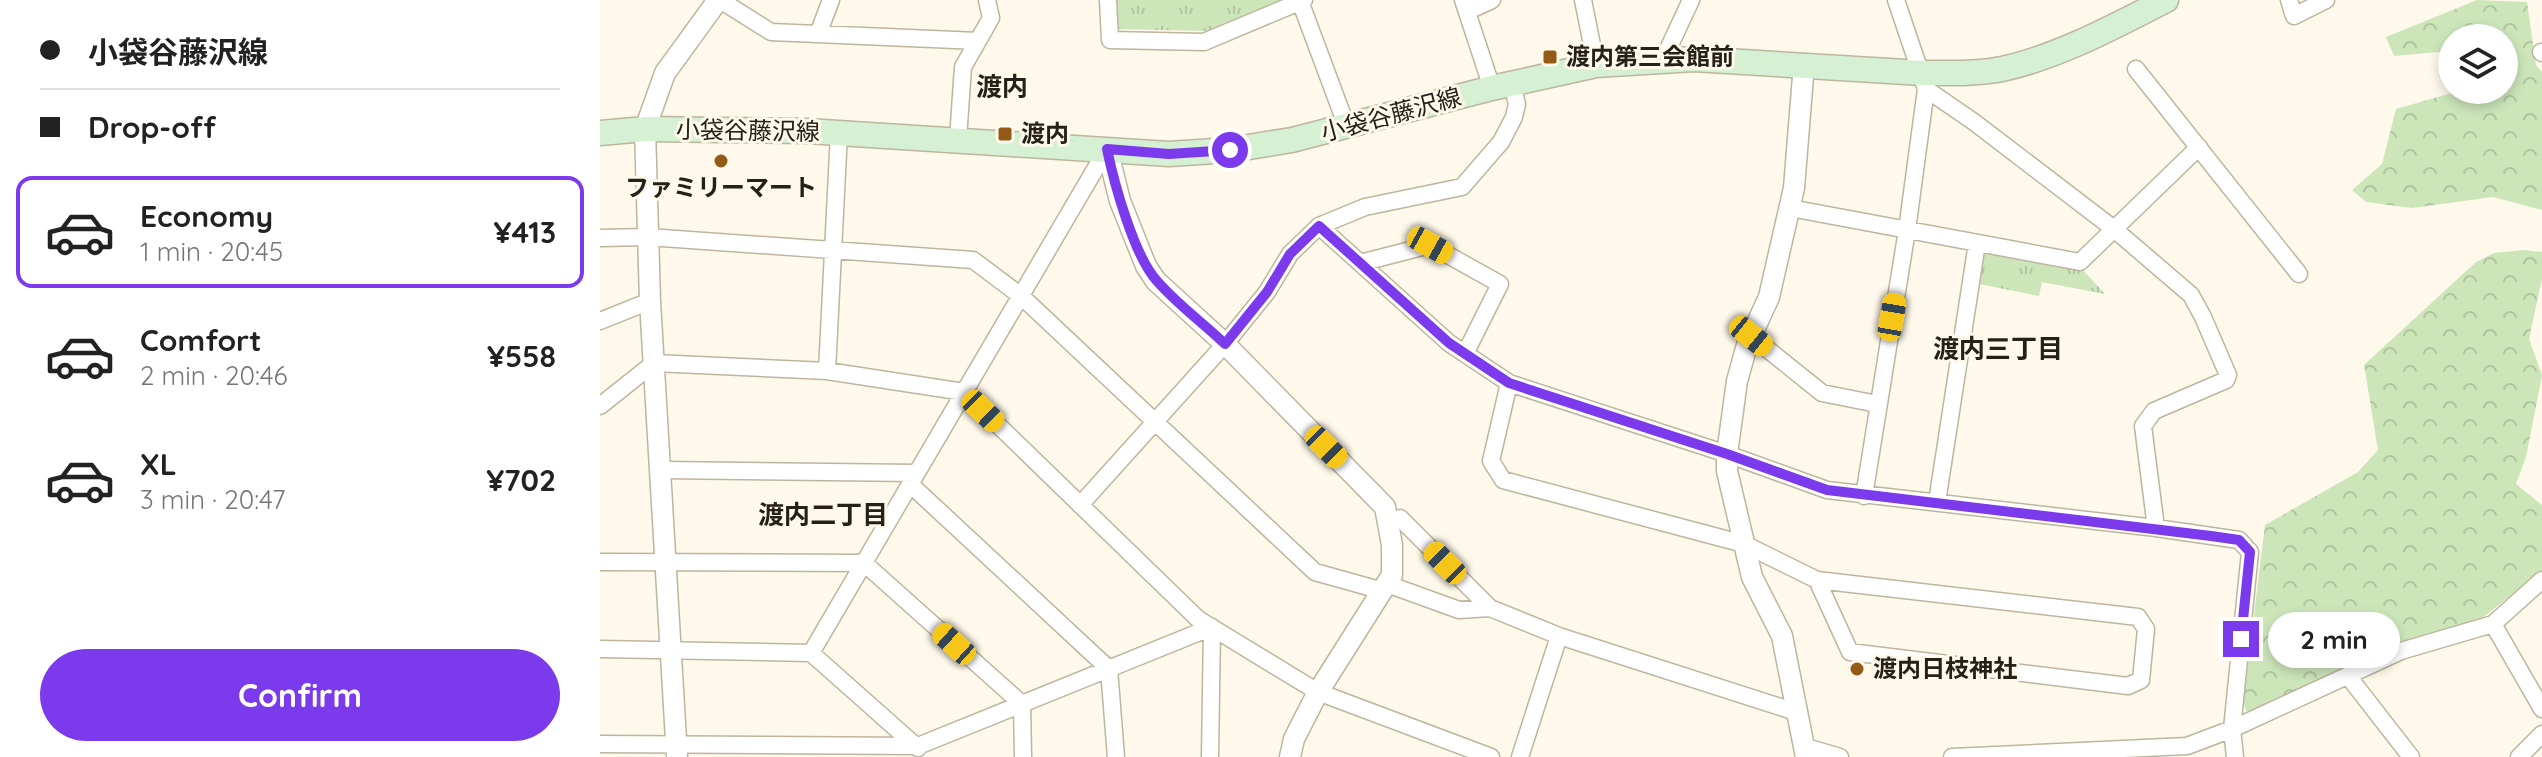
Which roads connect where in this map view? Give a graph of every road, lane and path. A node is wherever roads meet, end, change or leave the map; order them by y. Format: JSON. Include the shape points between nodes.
{"nodes":[{"id":1,"x":719,"y":0,"type":"edge"},
{"id":2,"x":831,"y":0,"type":"edge"},
{"id":3,"x":987,"y":0,"type":"edge"},
{"id":4,"x":1108,"y":0,"type":"edge"},
{"id":5,"x":1492,"y":0,"type":"edge"},
{"id":6,"x":1583,"y":0,"type":"edge"},
{"id":7,"x":1691,"y":0,"type":"edge"},
{"id":8,"x":1896,"y":0,"type":"edge"},
{"id":9,"x":2166,"y":0,"type":"edge"},
{"id":10,"x":2289,"y":0,"type":"edge"},
{"id":11,"x":2326,"y":0,"type":"edge"},
{"id":12,"x":1302,"y":1,"type":"edge"},
{"id":13,"x":1465,"y":6,"type":"edge"},
{"id":14,"x":818,"y":34,"type":"junction"},
{"id":15,"x":978,"y":41,"type":"junction"},
{"id":16,"x":1663,"y":60,"type":"junction"},
{"id":17,"x":1804,"y":64,"type":"junction"},
{"id":18,"x":1596,"y":65,"type":"junction"},
{"id":19,"x":2136,"y":69,"type":"dead end"},
{"id":20,"x":1924,"y":81,"type":"junction"},
{"id":21,"x":1502,"y":86,"type":"junction"},
{"id":22,"x":1347,"y":127,"type":"junction"},
{"id":23,"x":645,"y":129,"type":"junction"},
{"id":24,"x":600,"y":133,"type":"edge"},
{"id":25,"x":839,"y":133,"type":"junction"},
{"id":26,"x":958,"y":139,"type":"junction"},
{"id":27,"x":2199,"y":147,"type":"junction"},
{"id":28,"x":1107,"y":149,"type":"junction"},
{"id":29,"x":1790,"y":208,"type":"junction"},
{"id":30,"x":1319,"y":226,"type":"junction"},
{"id":31,"x":2114,"y":229,"type":"junction"},
{"id":32,"x":1907,"y":230,"type":"junction"},
{"id":33,"x":648,"y":237,"type":"junction"},
{"id":34,"x":600,"y":238,"type":"edge"},
{"id":35,"x":1977,"y":243,"type":"junction"},
{"id":36,"x":832,"y":250,"type":"junction"},
{"id":37,"x":1360,"y":263,"type":"junction"},
{"id":38,"x":2299,"y":274,"type":"dead end"},
{"id":39,"x":1021,"y":296,"type":"junction"},
{"id":40,"x":650,"y":301,"type":"junction"},
{"id":41,"x":600,"y":321,"type":"edge"},
{"id":42,"x":1751,"y":336,"type":"junction"},
{"id":43,"x":1225,"y":344,"type":"junction"},
{"id":44,"x":1465,"y":354,"type":"junction"},
{"id":45,"x":654,"y":363,"type":"junction"},
{"id":46,"x":827,"y":371,"type":"junction"},
{"id":47,"x":1509,"y":383,"type":"junction"},
{"id":48,"x":964,"y":392,"type":"junction"},
{"id":49,"x":1877,"y":404,"type":"junction"},
{"id":50,"x":600,"y":406,"type":"edge"},
{"id":51,"x":1156,"y":423,"type":"junction"},
{"id":52,"x":1727,"y":454,"type":"junction"},
{"id":53,"x":662,"y":470,"type":"junction"},
{"id":54,"x":913,"y":479,"type":"junction"},
{"id":55,"x":1864,"y":496,"type":"junction"},
{"id":56,"x":1937,"y":502,"type":"junction"},
{"id":57,"x":1080,"y":505,"type":"junction"},
{"id":58,"x":1390,"y":522,"type":"junction"},
{"id":59,"x":2156,"y":528,"type":"junction"},
{"id":60,"x":1744,"y":544,"type":"junction"},
{"id":61,"x":600,"y":562,"type":"edge"},
{"id":62,"x":666,"y":563,"type":"junction"},
{"id":63,"x":864,"y":563,"type":"junction"},
{"id":64,"x":1817,"y":580,"type":"junction"},
{"id":65,"x":2542,"y":580,"type":"edge"},
{"id":66,"x":1385,"y":587,"type":"junction"},
{"id":67,"x":1490,"y":608,"type":"junction"},
{"id":68,"x":2493,"y":624,"type":"junction"},
{"id":69,"x":1212,"y":627,"type":"junction"},
{"id":70,"x":1559,"y":636,"type":"junction"},
{"id":71,"x":600,"y":649,"type":"edge"},
{"id":72,"x":672,"y":650,"type":"junction"},
{"id":73,"x":811,"y":653,"type":"junction"},
{"id":74,"x":1109,"y":669,"type":"junction"},
{"id":75,"x":2348,"y":676,"type":"junction"},
{"id":76,"x":1318,"y":692,"type":"junction"},
{"id":77,"x":1022,"y":704,"type":"junction"},
{"id":78,"x":2542,"y":709,"type":"edge"},
{"id":79,"x":1796,"y":712,"type":"junction"},
{"id":80,"x":2232,"y":729,"type":"junction"},
{"id":81,"x":2542,"y":734,"type":"edge"},
{"id":82,"x":600,"y":744,"type":"edge"},
{"id":83,"x":677,"y":751,"type":"edge"},
{"id":84,"x":918,"y":752,"type":"edge"},
{"id":85,"x":1804,"y":752,"type":"edge"},
{"id":86,"x":2402,"y":754,"type":"edge"},
{"id":87,"x":2026,"y":755,"type":"edge"},
{"id":88,"x":1023,"y":757,"type":"edge"},
{"id":89,"x":1116,"y":757,"type":"edge"},
{"id":90,"x":1210,"y":757,"type":"edge"},
{"id":91,"x":1290,"y":757,"type":"edge"},
{"id":92,"x":1491,"y":757,"type":"edge"},
{"id":93,"x":1520,"y":757,"type":"edge"},
{"id":94,"x":1840,"y":757,"type":"edge"},
{"id":95,"x":1952,"y":757,"type":"edge"},
{"id":96,"x":2235,"y":757,"type":"edge"},
{"id":97,"x":2519,"y":757,"type":"edge"}],
"edges":[{"from":1,"to":14,"type":"street","via":[[771,32]]},
{"from":1,"to":23,"type":"street","via":[[665,73]]},
{"from":2,"to":14,"type":"street"},
{"from":3,"to":15,"type":"street","via":[[991,18]]},
{"from":4,"to":12,"type":"street","via":[[1110,40],[1204,42]]},
{"from":5,"to":13,"type":"street"},
{"from":6,"to":18,"type":"street"},
{"from":7,"to":16,"type":"street"},
{"from":8,"to":20,"type":"street"},
{"from":9,"to":20,"type":"main road","name":"小袋谷藤沢線","via":[[2081,43],[2003,69]]},
{"from":10,"to":11,"type":"street","via":[[2294,16]]},
{"from":12,"to":22,"type":"street"},
{"from":13,"to":21,"type":"street"},
{"from":14,"to":15,"type":"street"},
{"from":15,"to":26,"type":"street","via":[[963,67]]},
{"from":16,"to":17,"type":"main road","name":"小袋谷藤沢線"},
{"from":16,"to":18,"type":"main road","name":"小袋谷藤沢線"},
{"from":17,"to":20,"type":"main road","name":"小袋谷藤沢線"},
{"from":17,"to":29,"type":"street"},
{"from":18,"to":21,"type":"main road","name":"小袋谷藤沢線"},
{"from":19,"to":27,"type":"street"},
{"from":20,"to":31,"type":"street"},
{"from":20,"to":32,"type":"street"},
{"from":21,"to":22,"type":"main road","name":"小袋谷藤沢線"},
{"from":21,"to":30,"type":"street","via":[[1517,104],[1514,117],[1501,142],[1462,187],[1365,207]]},
{"from":22,"to":28,"type":"main road","name":"小袋谷藤沢線","via":[[1230,150],[1169,154]]},
{"from":23,"to":24,"type":"main road","name":"小袋谷藤沢線"},
{"from":23,"to":25,"type":"main road","name":"小袋谷藤沢線"},
{"from":23,"to":33,"type":"street"},
{"from":25,"to":26,"type":"main road","name":"小袋谷藤沢線"},
{"from":25,"to":36,"type":"street"},
{"from":26,"to":28,"type":"main road","name":"小袋谷藤沢線"},
{"from":27,"to":31,"type":"street"},
{"from":27,"to":38,"type":"street"},
{"from":28,"to":39,"type":"street"},
{"from":28,"to":43,"type":"street","via":[[1120,201],[1146,266]]},
{"from":29,"to":32,"type":"street"},
{"from":29,"to":42,"type":"street","via":[[1769,297]]},
{"from":30,"to":37,"type":"street"},
{"from":30,"to":43,"type":"street","via":[[1290,254]]},
{"from":31,"to":35,"type":"street","via":[[2080,262]]},
{"from":31,"to":59,"type":"street","via":[[2191,295],[2228,375],[2154,411],[2143,426]]},
{"from":32,"to":35,"type":"street"},
{"from":32,"to":49,"type":"street"},
{"from":33,"to":34,"type":"street"},
{"from":33,"to":36,"type":"street"},
{"from":33,"to":40,"type":"street"},
{"from":35,"to":56,"type":"street"},
{"from":36,"to":39,"type":"street","via":[[973,260]]},
{"from":36,"to":46,"type":"street"},
{"from":37,"to":44,"type":"street"},
{"from":37,"to":44,"type":"street","via":[[1430,245],[1500,284]]},
{"from":39,"to":48,"type":"street"},
{"from":39,"to":51,"type":"street"},
{"from":40,"to":41,"type":"street"},
{"from":40,"to":45,"type":"street"},
{"from":42,"to":49,"type":"street","via":[[1822,393]]},
{"from":42,"to":52,"type":"street","via":[[1737,381]]},
{"from":43,"to":51,"type":"street"},
{"from":43,"to":58,"type":"street","via":[[1385,507]]},
{"from":44,"to":47,"type":"street"},
{"from":45,"to":46,"type":"street"},
{"from":45,"to":50,"type":"street"},
{"from":45,"to":53,"type":"street"},
{"from":46,"to":48,"type":"street"},
{"from":47,"to":52,"type":"street"},
{"from":47,"to":60,"type":"street","via":[[1491,461],[1503,480]]},
{"from":48,"to":54,"type":"street"},
{"from":48,"to":57,"type":"street"},
{"from":49,"to":55,"type":"street"},
{"from":51,"to":57,"type":"street"},
{"from":51,"to":66,"type":"street","via":[[1315,572]]},
{"from":52,"to":55,"type":"street","via":[[1827,490]]},
{"from":52,"to":60,"type":"street"},
{"from":53,"to":54,"type":"street"},
{"from":53,"to":62,"type":"street"},
{"from":54,"to":63,"type":"street"},
{"from":54,"to":74,"type":"street"},
{"from":55,"to":56,"type":"street"},
{"from":56,"to":59,"type":"street"},
{"from":57,"to":69,"type":"street"},
{"from":58,"to":66,"type":"street","via":[[1392,575]]},
{"from":58,"to":67,"type":"street","via":[[1400,518]]},
{"from":59,"to":80,"type":"street","via":[[2239,540],[2250,552]]},
{"from":60,"to":64,"type":"street"},
{"from":60,"to":79,"type":"street","via":[[1752,577],[1782,636]]},
{"from":61,"to":62,"type":"street"},
{"from":62,"to":63,"type":"street"},
{"from":62,"to":72,"type":"street"},
{"from":63,"to":73,"type":"street"},
{"from":63,"to":77,"type":"street"},
{"from":64,"to":64,"type":"street","via":[[1850,652],[2128,686],[2141,680],[2146,629],[2138,617]]},
{"from":65,"to":68,"type":"street"},
{"from":66,"to":67,"type":"street","via":[[1459,610]]},
{"from":66,"to":76,"type":"street"},
{"from":67,"to":70,"type":"street"},
{"from":68,"to":75,"type":"street","via":[[2401,651]]},
{"from":68,"to":78,"type":"street"},
{"from":69,"to":74,"type":"street"},
{"from":69,"to":76,"type":"street"},
{"from":69,"to":90,"type":"street"},
{"from":70,"to":79,"type":"street"},
{"from":70,"to":93,"type":"street"},
{"from":71,"to":72,"type":"street"},
{"from":72,"to":73,"type":"street"},
{"from":72,"to":83,"type":"street"},
{"from":73,"to":84,"type":"street"},
{"from":74,"to":77,"type":"street"},
{"from":74,"to":89,"type":"street"},
{"from":75,"to":80,"type":"street"},
{"from":75,"to":86,"type":"street"},
{"from":76,"to":91,"type":"street"},
{"from":76,"to":92,"type":"street"},
{"from":77,"to":84,"type":"street"},
{"from":77,"to":88,"type":"street"},
{"from":79,"to":85,"type":"street"},
{"from":80,"to":87,"type":"street","via":[[2187,746]]},
{"from":80,"to":96,"type":"street"},
{"from":81,"to":97,"type":"street"},
{"from":82,"to":83,"type":"street"},
{"from":83,"to":84,"type":"street"},
{"from":85,"to":94,"type":"street"},
{"from":87,"to":95,"type":"street"}]}
